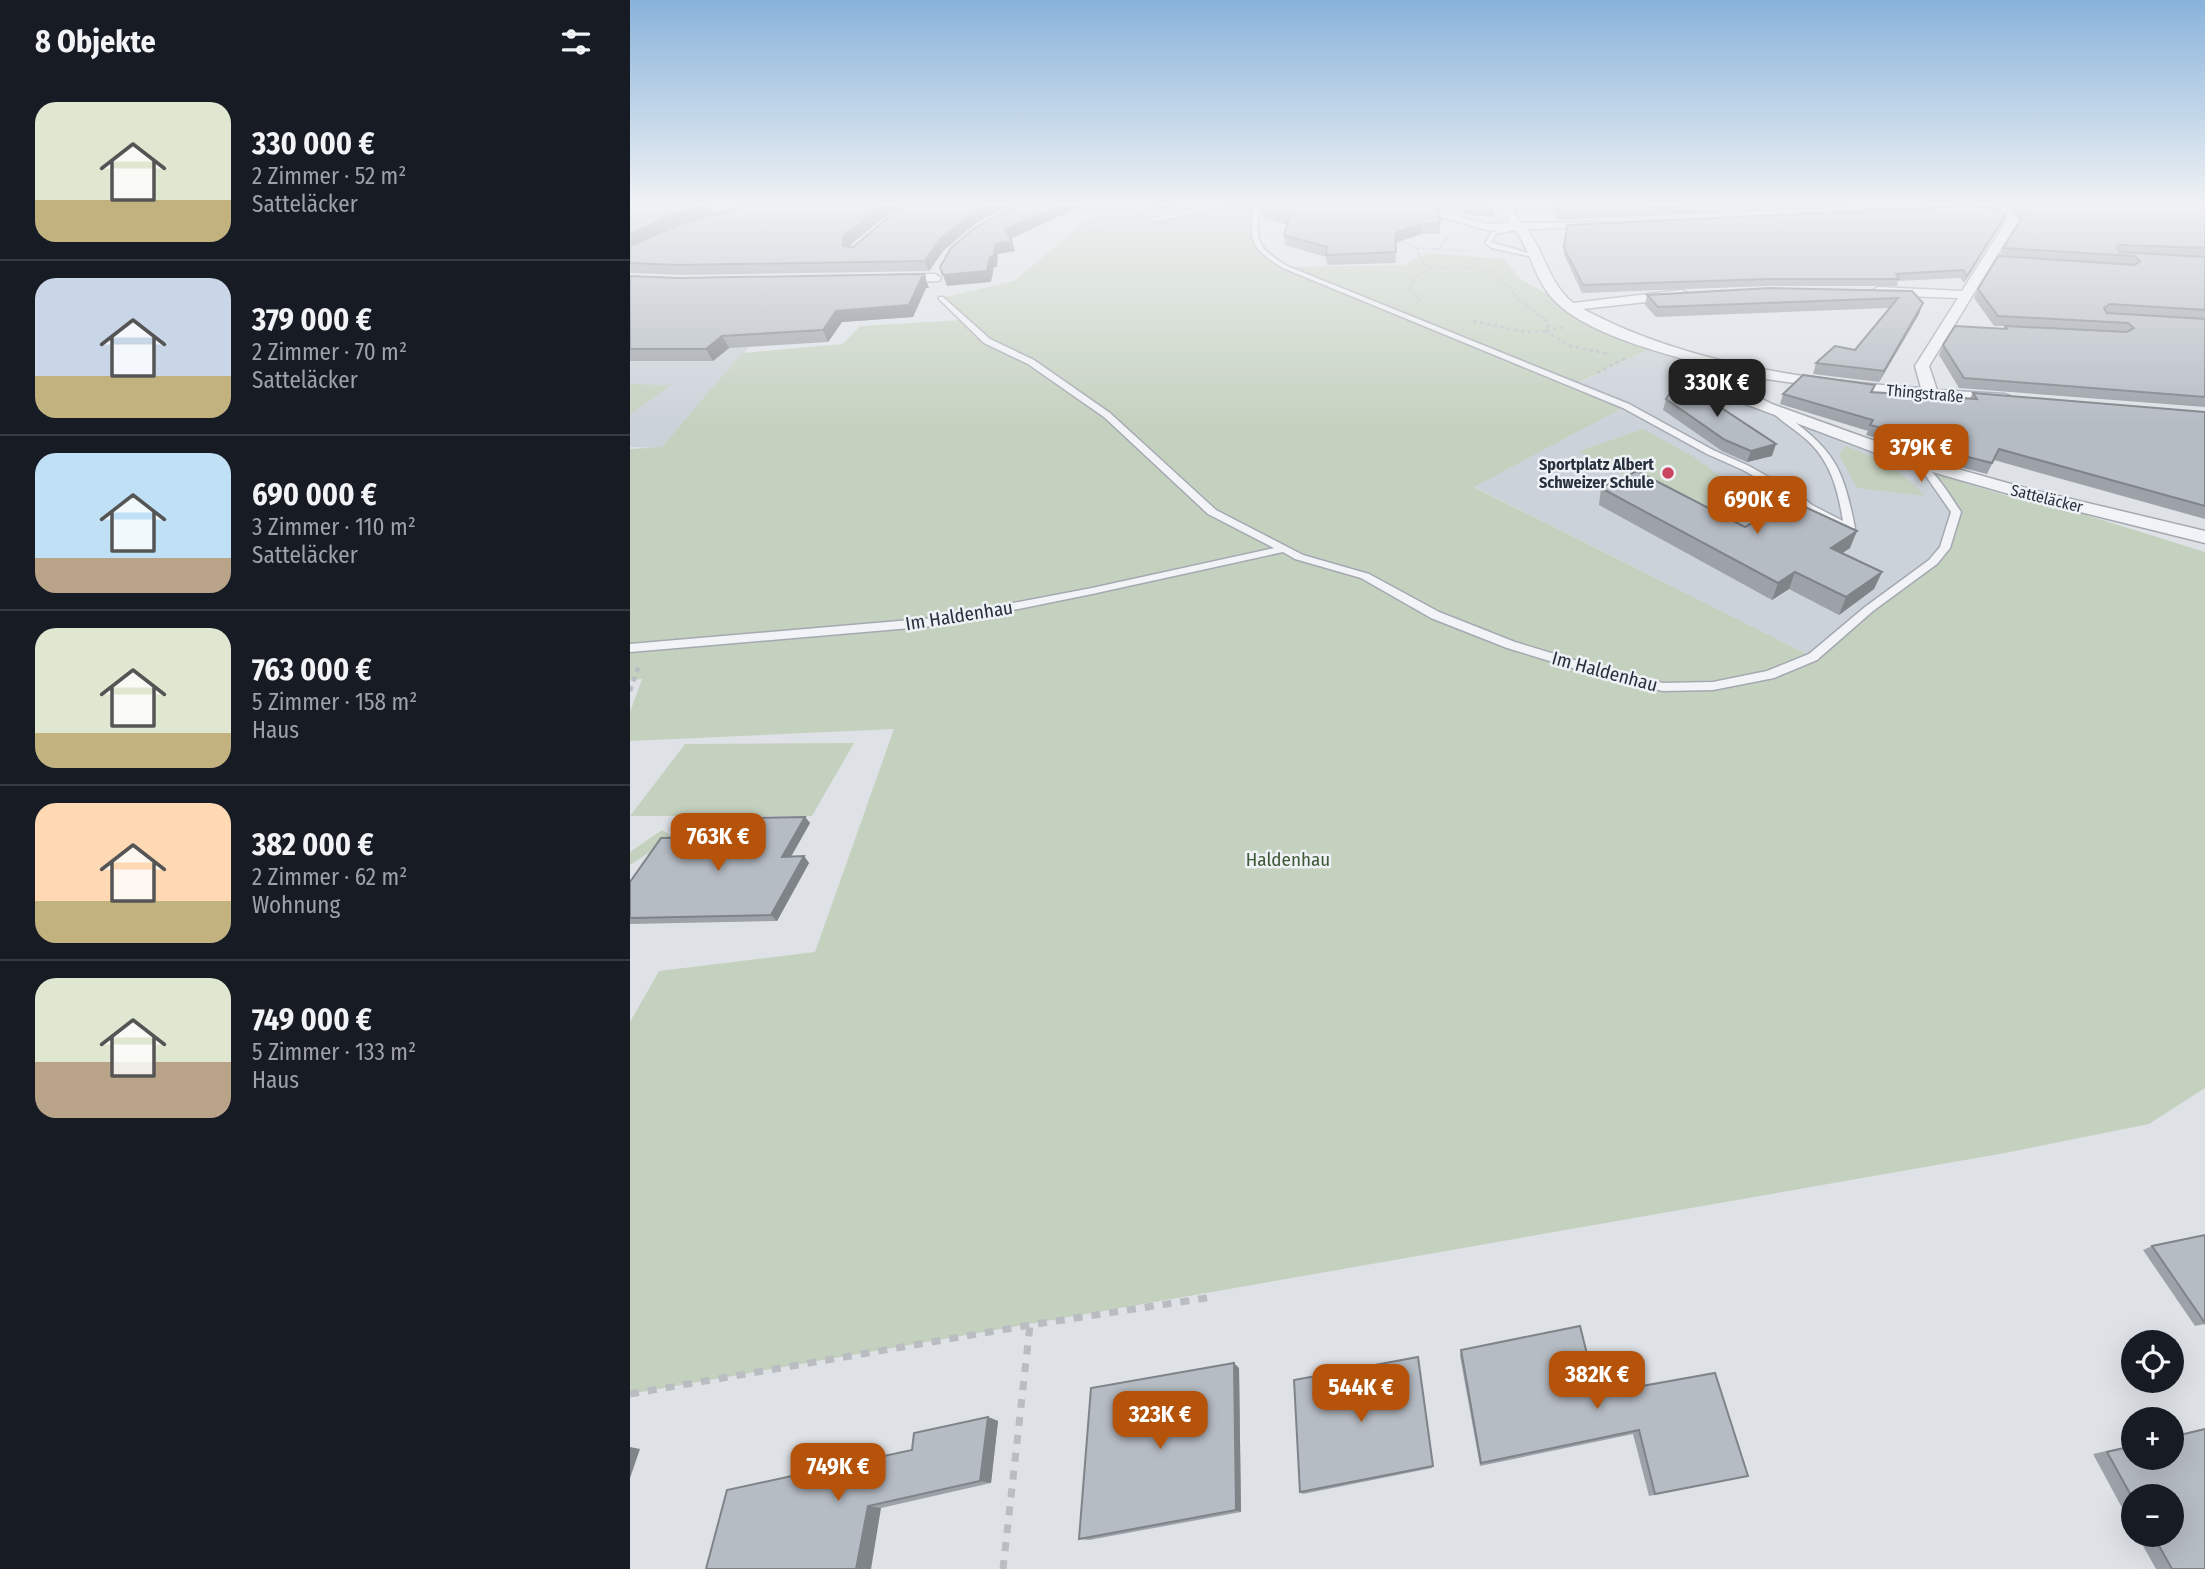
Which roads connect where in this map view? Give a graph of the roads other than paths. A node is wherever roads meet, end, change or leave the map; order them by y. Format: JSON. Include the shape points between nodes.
{"nodes":[{"id":1,"x":935,"y":279,"type":"edge"},
{"id":2,"x":1315,"y":279,"type":"edge"},
{"id":3,"x":1544,"y":279,"type":"edge"},
{"id":4,"x":1979,"y":279,"type":"edge"},
{"id":5,"x":1862,"y":291,"type":"edge"},
{"id":6,"x":1701,"y":293,"type":"edge"},
{"id":7,"x":1967,"y":295,"type":"junction"},
{"id":8,"x":941,"y":298,"type":"joint"},
{"id":9,"x":1570,"y":307,"type":"junction"},
{"id":10,"x":1716,"y":363,"type":"junction"},
{"id":11,"x":1931,"y":394,"type":"junction"},
{"id":12,"x":2024,"y":401,"type":"edge"},
{"id":13,"x":1776,"y":412,"type":"junction"},
{"id":14,"x":1912,"y":461,"type":"junction"},
{"id":15,"x":2205,"y":537,"type":"edge"},
{"id":16,"x":1284,"y":549,"type":"junction"},
{"id":17,"x":630,"y":648,"type":"edge"}],
"edges":[{"from":1,"to":8,"type":"street","name":"Im Haldenhau"},
{"from":2,"to":13,"type":"lane","via":[[1626,406],[1850,528],[1842,483],[1830,457]]},
{"from":3,"to":9,"type":"street","name":"Thingstraße"},
{"from":4,"to":7,"type":"street"},
{"from":5,"to":7,"type":"street"},
{"from":6,"to":9,"type":"street"},
{"from":7,"to":11,"type":"street","via":[[1954,328],[1923,366]]},
{"from":8,"to":16,"type":"lane","name":"Im Haldenhau","via":[[987,341],[1031,362],[1107,415],[1212,512]]},
{"from":9,"to":10,"type":"street","name":"Thingstraße","via":[[1655,346]]},
{"from":10,"to":11,"type":"street","name":"Thingstraße","via":[[1833,384]]},
{"from":10,"to":13,"type":"street","name":"Satteläcker","via":[[1710,369],[1716,380]]},
{"from":11,"to":12,"type":"street","name":"Thingstraße"},
{"from":13,"to":14,"type":"street","name":"Satteläcker"},
{"from":14,"to":15,"type":"street","name":"Satteläcker"},
{"from":14,"to":16,"type":"lane","name":"Im Haldenhau","via":[[1929,474],[1956,512],[1945,548],[1933,562],[1813,657],[1758,677],[1713,686],[1663,687],[1511,645],[1435,615],[1365,576]]},
{"from":16,"to":17,"type":"lane","name":"Im Haldenhau","via":[[934,622]]}]}
